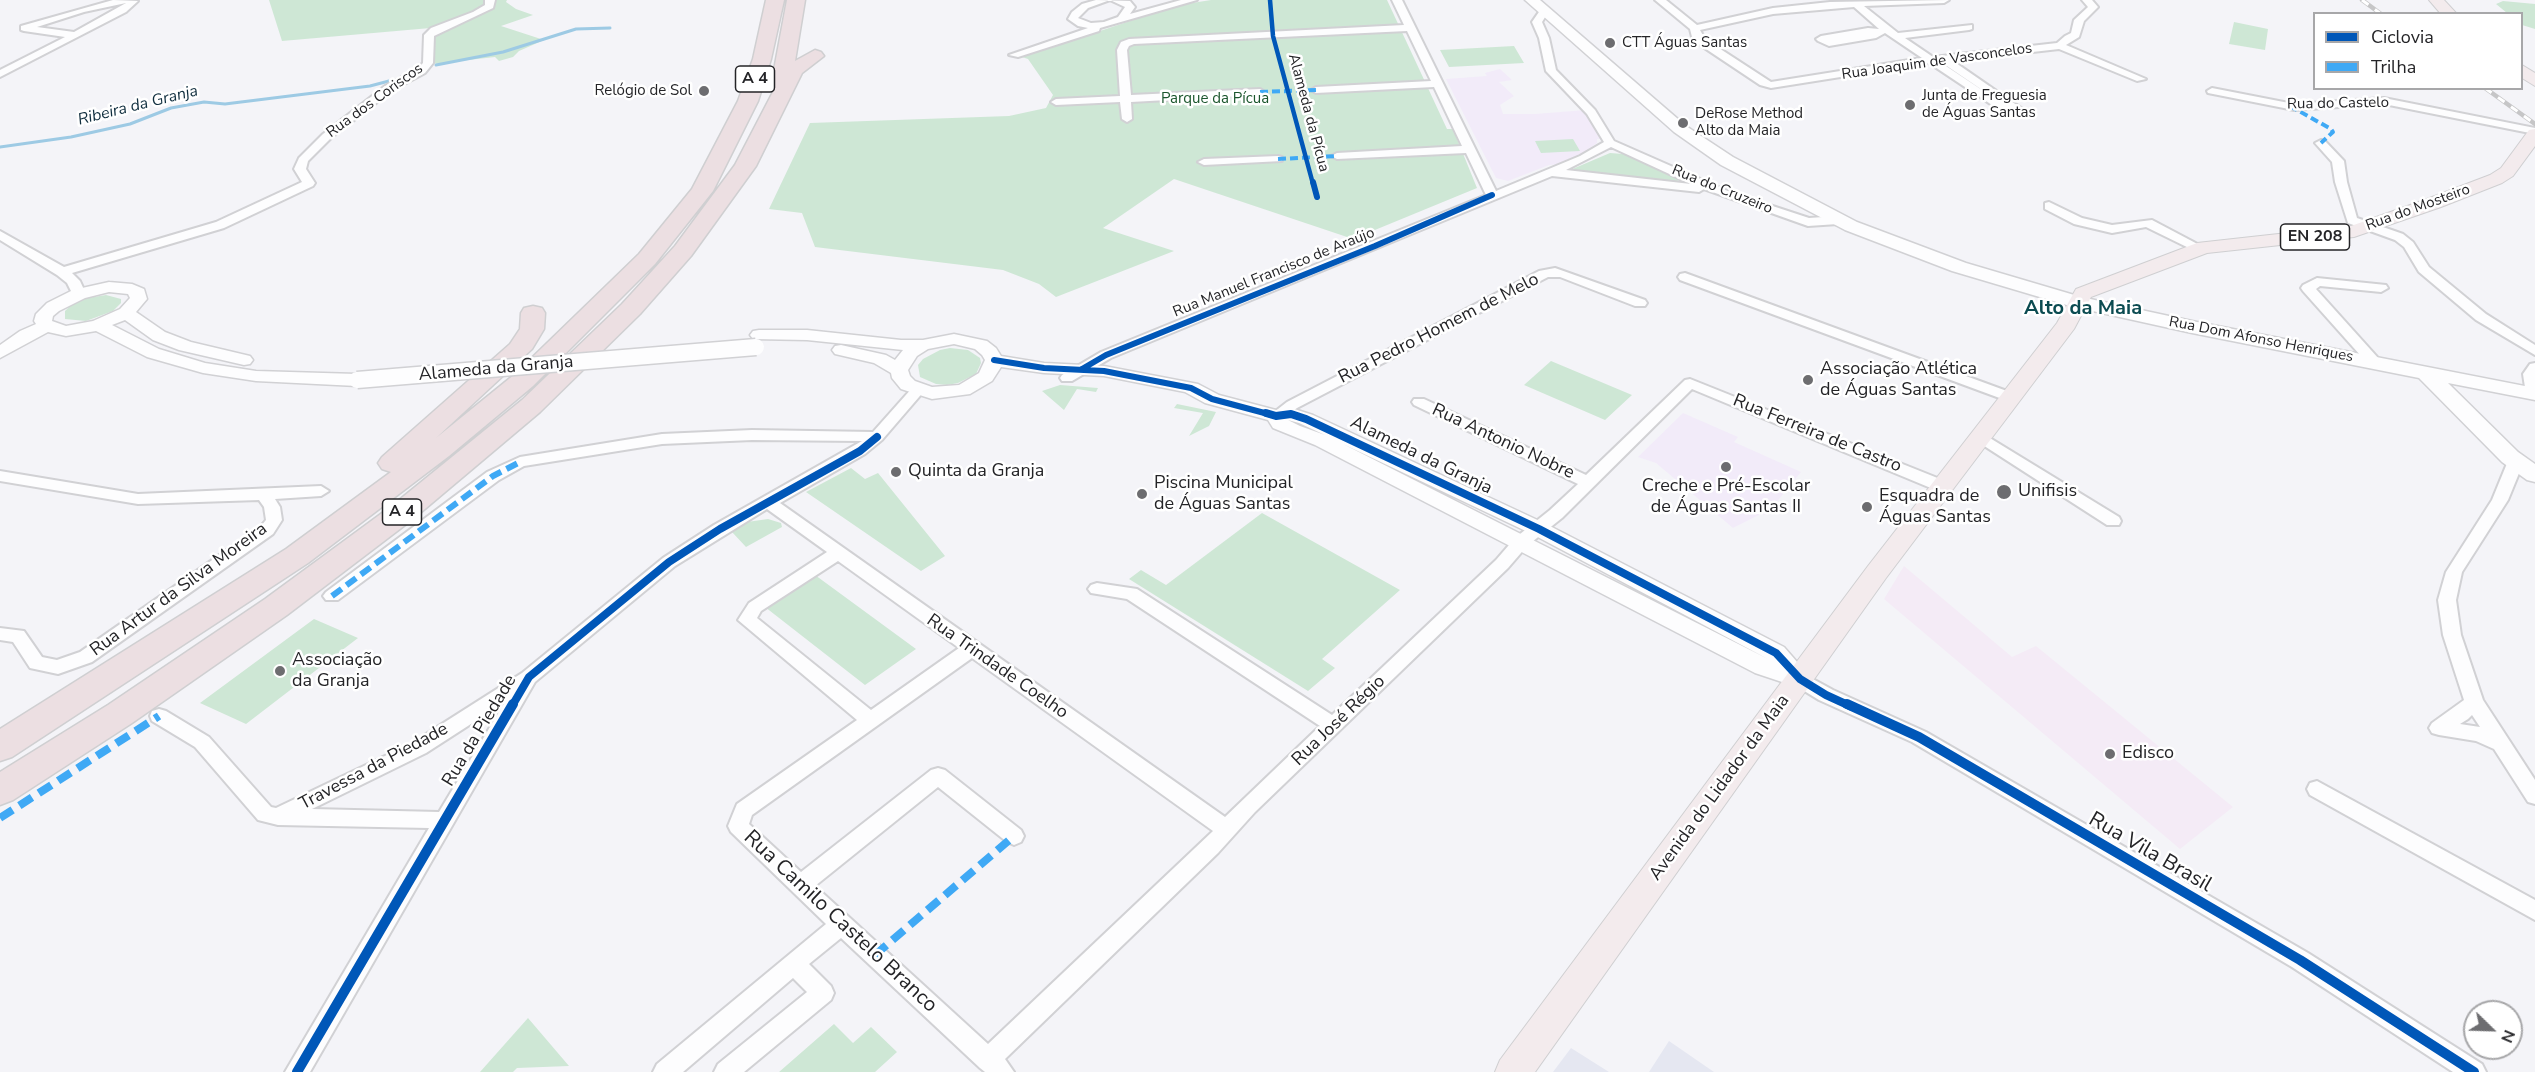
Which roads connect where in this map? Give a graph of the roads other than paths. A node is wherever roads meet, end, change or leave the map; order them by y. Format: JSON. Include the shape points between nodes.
{"nodes":[{"id":1,"x":125,"y":0,"type":"edge"},
{"id":2,"x":135,"y":0,"type":"edge"},
{"id":3,"x":490,"y":0,"type":"edge"},
{"id":4,"x":776,"y":0,"type":"edge"},
{"id":5,"x":796,"y":0,"type":"edge"},
{"id":6,"x":1106,"y":0,"type":"edge"},
{"id":7,"x":1117,"y":0,"type":"edge"},
{"id":8,"x":1192,"y":0,"type":"edge"},
{"id":9,"x":1397,"y":0,"type":"edge"},
{"id":10,"x":1660,"y":0,"type":"edge"},
{"id":11,"x":1944,"y":0,"type":"edge"},
{"id":12,"x":2436,"y":0,"type":"edge"},
{"id":13,"x":2090,"y":1,"type":"edge"},
{"id":14,"x":1092,"y":2,"type":"edge"},
{"id":15,"x":1863,"y":2,"type":"edge"},
{"id":16,"x":1538,"y":5,"type":"edge"},
{"id":17,"x":2448,"y":12,"type":"edge"},
{"id":18,"x":1074,"y":15,"type":"junction"},
{"id":19,"x":1121,"y":19,"type":"junction"},
{"id":20,"x":1106,"y":25,"type":"junction"},
{"id":21,"x":1969,"y":27,"type":"dead end"},
{"id":22,"x":1410,"y":28,"type":"junction"},
{"id":23,"x":1695,"y":28,"type":"junction"},
{"id":24,"x":1872,"y":33,"type":"dead end"},
{"id":25,"x":1891,"y":33,"type":"junction"},
{"id":26,"x":75,"y":35,"type":"junction"},
{"id":27,"x":1046,"y":45,"type":"junction"},
{"id":28,"x":2060,"y":46,"type":"junction"},
{"id":29,"x":1014,"y":55,"type":"dead end"},
{"id":30,"x":815,"y":56,"type":"dead end"},
{"id":31,"x":1942,"y":58,"type":"junction"},
{"id":32,"x":1930,"y":60,"type":"junction"},
{"id":33,"x":2523,"y":71,"type":"edge"},
{"id":34,"x":0,"y":74,"type":"edge"},
{"id":35,"x":2141,"y":79,"type":"dead end"},
{"id":36,"x":2535,"y":81,"type":"edge"},
{"id":37,"x":1438,"y":84,"type":"junction"},
{"id":38,"x":1316,"y":90,"type":"dead end"},
{"id":39,"x":2212,"y":91,"type":"dead end"},
{"id":40,"x":1260,"y":92,"type":"dead end"},
{"id":41,"x":779,"y":97,"type":"junction"},
{"id":42,"x":1125,"y":99,"type":"junction"},
{"id":43,"x":1056,"y":102,"type":"dead end"},
{"id":44,"x":1127,"y":119,"type":"dead end"},
{"id":45,"x":2535,"y":133,"type":"edge"},
{"id":46,"x":1610,"y":143,"type":"junction"},
{"id":47,"x":2322,"y":143,"type":"dead end"},
{"id":48,"x":1470,"y":149,"type":"junction"},
{"id":49,"x":721,"y":154,"type":"junction"},
{"id":50,"x":1336,"y":156,"type":"dead end"},
{"id":51,"x":1278,"y":159,"type":"dead end"},
{"id":52,"x":1204,"y":162,"type":"dead end"},
{"id":53,"x":1551,"y":172,"type":"junction"},
{"id":54,"x":1492,"y":195,"type":"junction"},
{"id":55,"x":1726,"y":195,"type":"junction"},
{"id":56,"x":2049,"y":206,"type":"dead end"},
{"id":57,"x":1838,"y":220,"type":"junction"},
{"id":58,"x":2368,"y":226,"type":"junction"},
{"id":59,"x":0,"y":235,"type":"edge"},
{"id":60,"x":2199,"y":248,"type":"junction"},
{"id":61,"x":628,"y":250,"type":"dead end"},
{"id":62,"x":62,"y":272,"type":"junction"},
{"id":63,"x":1685,"y":277,"type":"dead end"},
{"id":64,"x":2381,"y":288,"type":"dead end"},
{"id":65,"x":79,"y":294,"type":"junction"},
{"id":66,"x":2077,"y":302,"type":"junction"},
{"id":67,"x":1640,"y":303,"type":"dead end"},
{"id":68,"x":126,"y":313,"type":"junction"},
{"id":69,"x":533,"y":313,"type":"dead end"},
{"id":70,"x":46,"y":326,"type":"junction"},
{"id":71,"x":98,"y":326,"type":"junction"},
{"id":72,"x":758,"y":341,"type":"junction"},
{"id":73,"x":923,"y":345,"type":"junction"},
{"id":74,"x":2535,"y":351,"type":"edge"},
{"id":75,"x":0,"y":352,"type":"edge"},
{"id":76,"x":2374,"y":362,"type":"junction"},
{"id":77,"x":990,"y":368,"type":"junction"},
{"id":78,"x":2535,"y":368,"type":"edge"},
{"id":79,"x":899,"y":370,"type":"junction"},
{"id":80,"x":2425,"y":372,"type":"junction"},
{"id":81,"x":1075,"y":373,"type":"junction"},
{"id":82,"x":361,"y":374,"type":"junction"},
{"id":83,"x":1690,"y":383,"type":"joint"},
{"id":84,"x":918,"y":390,"type":"junction"},
{"id":85,"x":2534,"y":394,"type":"edge"},
{"id":86,"x":2010,"y":397,"type":"junction"},
{"id":87,"x":1419,"y":402,"type":"dead end"},
{"id":88,"x":1276,"y":416,"type":"junction"},
{"id":89,"x":877,"y":437,"type":"junction"},
{"id":90,"x":1980,"y":437,"type":"junction"},
{"id":91,"x":2516,"y":461,"type":"junction"},
{"id":92,"x":2535,"y":474,"type":"edge"},
{"id":93,"x":0,"y":476,"type":"edge"},
{"id":94,"x":1587,"y":482,"type":"junction"},
{"id":95,"x":1944,"y":486,"type":"junction"},
{"id":96,"x":321,"y":491,"type":"dead end"},
{"id":97,"x":264,"y":495,"type":"junction"},
{"id":98,"x":768,"y":502,"type":"junction"},
{"id":99,"x":2114,"y":521,"type":"dead end"},
{"id":100,"x":1539,"y":529,"type":"junction"},
{"id":101,"x":1521,"y":542,"type":"junction"},
{"id":102,"x":838,"y":553,"type":"junction"},
{"id":103,"x":297,"y":556,"type":"junction"},
{"id":104,"x":1097,"y":589,"type":"dead end"},
{"id":105,"x":332,"y":596,"type":"dead end"},
{"id":106,"x":0,"y":634,"type":"edge"},
{"id":107,"x":971,"y":649,"type":"junction"},
{"id":108,"x":529,"y":677,"type":"junction"},
{"id":109,"x":1800,"y":678,"type":"junction"},
{"id":110,"x":2474,"y":702,"type":"junction"},
{"id":111,"x":159,"y":716,"type":"dead end"},
{"id":112,"x":871,"y":720,"type":"junction"},
{"id":113,"x":1334,"y":726,"type":"junction"},
{"id":114,"x":2500,"y":744,"type":"junction"},
{"id":115,"x":0,"y":747,"type":"edge"},
{"id":116,"x":0,"y":789,"type":"edge"},
{"id":117,"x":2318,"y":789,"type":"dead end"},
{"id":118,"x":2535,"y":796,"type":"edge"},
{"id":119,"x":278,"y":817,"type":"junction"},
{"id":120,"x":444,"y":820,"type":"junction"},
{"id":121,"x":1228,"y":830,"type":"junction"},
{"id":122,"x":1014,"y":836,"type":"dead end"},
{"id":123,"x":800,"y":885,"type":"junction"},
{"id":124,"x":2535,"y":911,"type":"edge"},
{"id":125,"x":841,"y":924,"type":"junction"},
{"id":126,"x":794,"y":964,"type":"junction"},
{"id":127,"x":995,"y":1066,"type":"edge"},
{"id":128,"x":297,"y":1072,"type":"edge"},
{"id":129,"x":665,"y":1072,"type":"edge"},
{"id":130,"x":726,"y":1072,"type":"edge"},
{"id":131,"x":1513,"y":1072,"type":"edge"},
{"id":132,"x":2474,"y":1072,"type":"edge"}],
"edges":[{"from":1,"to":26,"type":"street","via":[[19,26]]},
{"from":2,"to":26,"type":"street"},
{"from":3,"to":62,"type":"street","name":"Rua dos Coriscos","via":[[490,6],[476,14],[434,30],[429,35],[428,63],[421,71],[389,88],[303,160],[300,168],[309,183],[220,225]]},
{"from":4,"to":49,"type":"highway","number":"A 4","via":[[748,101]]},
{"from":5,"to":41,"type":"highway","number":"A 4"},
{"from":6,"to":14,"type":"street"},
{"from":7,"to":19,"type":"street","via":[[1130,7]]},
{"from":8,"to":19,"type":"street"},
{"from":9,"to":22,"type":"street"},
{"from":10,"to":23,"type":"street","name":"Rua Joaquim de Vasconcelos"},
{"from":11,"to":15,"type":"street"},
{"from":12,"to":17,"type":"main road"},
{"from":13,"to":28,"type":"street","via":[[2093,7],[2079,20],[2076,35]]},
{"from":14,"to":18,"type":"street"},
{"from":15,"to":23,"type":"street","via":[[1773,11]]},
{"from":15,"to":25,"type":"street"},
{"from":16,"to":46,"type":"street","via":[[1537,22],[1551,71],[1591,112]]},
{"from":16,"to":57,"type":"main road","name":"Rua Dom Afonso Henriques","via":[[1680,129],[1727,161]]},
{"from":18,"to":20,"type":"street","via":[[1073,19],[1081,24]]},
{"from":18,"to":27,"type":"street"},
{"from":19,"to":20,"type":"street"},
{"from":20,"to":27,"type":"street"},
{"from":21,"to":25,"type":"street"},
{"from":22,"to":37,"type":"street"},
{"from":22,"to":42,"type":"street","via":[[1133,41],[1123,46]]},
{"from":23,"to":32,"type":"street","name":"Rua Joaquim de Vasconcelos","via":[[1696,37],[1764,83],[1777,85]]},
{"from":24,"to":25,"type":"street"},
{"from":25,"to":32,"type":"street"},
{"from":26,"to":34,"type":"street"},
{"from":27,"to":29,"type":"street"},
{"from":28,"to":31,"type":"street","name":"Rua Joaquim de Vasconcelos"},
{"from":28,"to":35,"type":"street"},
{"from":30,"to":41,"type":"highway","via":[[794,70]]},
{"from":31,"to":32,"type":"street","name":"Rua Joaquim de Vasconcelos"},
{"from":31,"to":32,"type":"street","via":[[2016,108],[2004,110]]},
{"from":33,"to":36,"type":"main road"},
{"from":37,"to":38,"type":"street"},
{"from":37,"to":48,"type":"street"},
{"from":39,"to":45,"type":"street","name":"Rua do Castelo","via":[[2294,107],[2384,101]]},
{"from":40,"to":42,"type":"street"},
{"from":41,"to":116,"type":"highway","number":"A 4","via":[[745,166],[683,250],[631,309],[531,406],[403,512],[276,607],[120,714]]},
{"from":42,"to":43,"type":"street"},
{"from":42,"to":44,"type":"street"},
{"from":45,"to":58,"type":"main road","name":"Rua do Mosteiro","number":"EN 208","via":[[2507,172],[2496,179]]},
{"from":46,"to":53,"type":"street","name":"Rua Manuel Francisco de Araújo"},
{"from":46,"to":55,"type":"street","name":"Rua do Cruzeiro"},
{"from":47,"to":58,"type":"street","via":[[2338,161],[2350,217]]},
{"from":48,"to":50,"type":"street"},
{"from":48,"to":54,"type":"street"},
{"from":49,"to":61,"type":"highway","via":[[666,217]]},
{"from":49,"to":103,"type":"highway","number":"A 4","via":[[702,191],[647,259],[524,380],[439,450]]},
{"from":51,"to":52,"type":"street"},
{"from":53,"to":54,"type":"street","name":"Rua Manuel Francisco de Araújo"},
{"from":53,"to":55,"type":"street","via":[[1698,188]]},
{"from":54,"to":81,"type":"street","name":"Rua Manuel Francisco de Araújo","via":[[1106,355]]},
{"from":55,"to":57,"type":"street","name":"Rua do Cruzeiro","via":[[1808,222]]},
{"from":56,"to":60,"type":"street","via":[[2078,221],[2112,229],[2148,223]]},
{"from":57,"to":66,"type":"main road","name":"Rua Dom Afonso Henriques","via":[[1959,267]]},
{"from":58,"to":60,"type":"main road","name":"Rua do Mosteiro","number":"EN 208","via":[[2333,235]]},
{"from":58,"to":74,"type":"street","via":[[2399,237],[2424,269],[2481,317]]},
{"from":59,"to":62,"type":"street"},
{"from":60,"to":66,"type":"main road","name":"Rua do Mosteiro","number":"EN 208","via":[[2083,293]]},
{"from":62,"to":65,"type":"street","via":[[74,281]]},
{"from":63,"to":86,"type":"street"},
{"from":64,"to":76,"type":"street","via":[[2317,282],[2308,288]]},
{"from":65,"to":68,"type":"street","via":[[109,287],[132,289],[139,298]]},
{"from":65,"to":70,"type":"street","via":[[45,314]]},
{"from":66,"to":76,"type":"main road","name":"Rua Dom Afonso Henriques"},
{"from":66,"to":86,"type":"main road","name":"Avenida do Lidador da Maia","via":[[2067,325]]},
{"from":67,"to":88,"type":"street","name":"Rua Pedro Homem de Melo","via":[[1564,274],[1544,274]]},
{"from":68,"to":71,"type":"street"},
{"from":68,"to":82,"type":"street","name":"Alameda da Granja","via":[[159,336],[223,357]]},
{"from":69,"to":103,"type":"highway","via":[[532,329],[519,349],[428,432],[329,514]]},
{"from":70,"to":71,"type":"street","via":[[66,331]]},
{"from":70,"to":75,"type":"street"},
{"from":71,"to":82,"type":"street","name":"Alameda da Granja","via":[[153,353],[203,368],[256,376]]},
{"from":72,"to":73,"type":"street","name":"Alameda da Granja","via":[[807,335]]},
{"from":72,"to":79,"type":"street","name":"Alameda da Granja","via":[[856,352],[880,358]]},
{"from":72,"to":82,"type":"street","name":"Alameda da Granja","bridge":true},
{"from":73,"to":77,"type":"street","name":"Alameda da Granja","via":[[969,341],[981,345],[990,352]]},
{"from":73,"to":79,"type":"street","via":[[911,352]]},
{"from":76,"to":80,"type":"main road","name":"Rua Dom Afonso Henriques"},
{"from":77,"to":81,"type":"street","name":"Alameda da Granja"},
{"from":77,"to":84,"type":"street","name":"Alameda da Granja","via":[[963,390]]},
{"from":78,"to":85,"type":"street","via":[[2530,374]]},
{"from":79,"to":84,"type":"street","name":"Alameda da Granja","via":[[901,378]]},
{"from":80,"to":85,"type":"main road","name":"Rua Dom Afonso Henriques"},
{"from":80,"to":91,"type":"main road"},
{"from":81,"to":88,"type":"street","name":"Alameda da Granja","via":[[1190,401],[1212,399]]},
{"from":83,"to":94,"type":"street","name":"Rua José Régio"},
{"from":83,"to":95,"type":"street","name":"Rua Ferreira de Castro"},
{"from":84,"to":89,"type":"street","name":"Rua da Piedade"},
{"from":86,"to":90,"type":"main road","name":"Avenida do Lidador da Maia"},
{"from":87,"to":94,"type":"street","name":"Rua Antonio Nobre"},
{"from":88,"to":100,"type":"street","name":"Alameda da Granja","via":[[1291,414],[1329,428]]},
{"from":88,"to":101,"type":"street","name":"Alameda da Granja","via":[[1280,424],[1322,441]]},
{"from":89,"to":98,"type":"street","name":"Rua da Piedade","via":[[860,451]]},
{"from":89,"to":105,"type":"street","via":[[752,435],[662,439],[520,462],[493,476]]},
{"from":90,"to":95,"type":"main road","name":"Avenida do Lidador da Maia"},
{"from":90,"to":99,"type":"street"},
{"from":91,"to":92,"type":"main road"},
{"from":91,"to":110,"type":"street","via":[[2500,500],[2454,572],[2449,587],[2448,618]]},
{"from":93,"to":97,"type":"street","via":[[138,499]]},
{"from":94,"to":100,"type":"street","name":"Rua José Régio"},
{"from":95,"to":109,"type":"main road","name":"Avenida do Lidador da Maia"},
{"from":96,"to":97,"type":"street"},
{"from":97,"to":106,"type":"street","name":"Rua Artur da Silva Moreira","via":[[274,520],[267,530],[86,657],[58,668],[36,663],[18,636]]},
{"from":98,"to":102,"type":"street","name":"Rua Trindade Coelho"},
{"from":98,"to":108,"type":"street","name":"Rua da Piedade","via":[[669,562]]},
{"from":100,"to":101,"type":"street","name":"Rua José Régio"},
{"from":100,"to":109,"type":"street","name":"Alameda da Granja","via":[[1776,653]]},
{"from":101,"to":109,"type":"street","name":"Alameda da Granja","via":[[1763,667]]},
{"from":101,"to":113,"type":"street","name":"Rua José Régio"},
{"from":102,"to":107,"type":"street","name":"Rua Trindade Coelho"},
{"from":102,"to":112,"type":"street","via":[[755,607],[747,620]]},
{"from":103,"to":115,"type":"highway","number":"A 4"},
{"from":104,"to":113,"type":"street","via":[[1131,593]]},
{"from":107,"to":112,"type":"street","name":"Rua Camilo Castelo Branco"},
{"from":107,"to":121,"type":"street","name":"Rua Trindade Coelho"},
{"from":108,"to":119,"type":"street","name":"Travessa da Piedade","via":[[419,748]]},
{"from":108,"to":120,"type":"street","name":"Rua da Piedade"},
{"from":109,"to":131,"type":"main road","name":"Avenida do Lidador da Maia"},
{"from":109,"to":132,"type":"street","name":"Rua Vila Brasil","via":[[1826,695],[1929,743],[2300,960]]},
{"from":110,"to":114,"type":"street"},
{"from":110,"to":114,"type":"street","via":[[2439,728],[2478,734]]},
{"from":111,"to":119,"type":"street","name":"Travessa da Piedade","via":[[202,742],[265,814]]},
{"from":112,"to":123,"type":"street","name":"Rua Camilo Castelo Branco","via":[[744,810],[738,826]]},
{"from":113,"to":121,"type":"street","name":"Rua José Régio","via":[[1248,806]]},
{"from":114,"to":118,"type":"street"},
{"from":117,"to":124,"type":"street"},
{"from":119,"to":120,"type":"street","name":"Travessa da Piedade"},
{"from":120,"to":128,"type":"street","name":"Rua da Piedade"},
{"from":121,"to":127,"type":"street","name":"Rua José Régio"},
{"from":122,"to":123,"type":"street","via":[[938,776]]},
{"from":123,"to":125,"type":"street","name":"Rua Camilo Castelo Branco"},
{"from":125,"to":126,"type":"street"},
{"from":125,"to":127,"type":"street","name":"Rua Camilo Castelo Branco"},
{"from":126,"to":129,"type":"street"},
{"from":126,"to":130,"type":"street","via":[[823,993]]}]}
